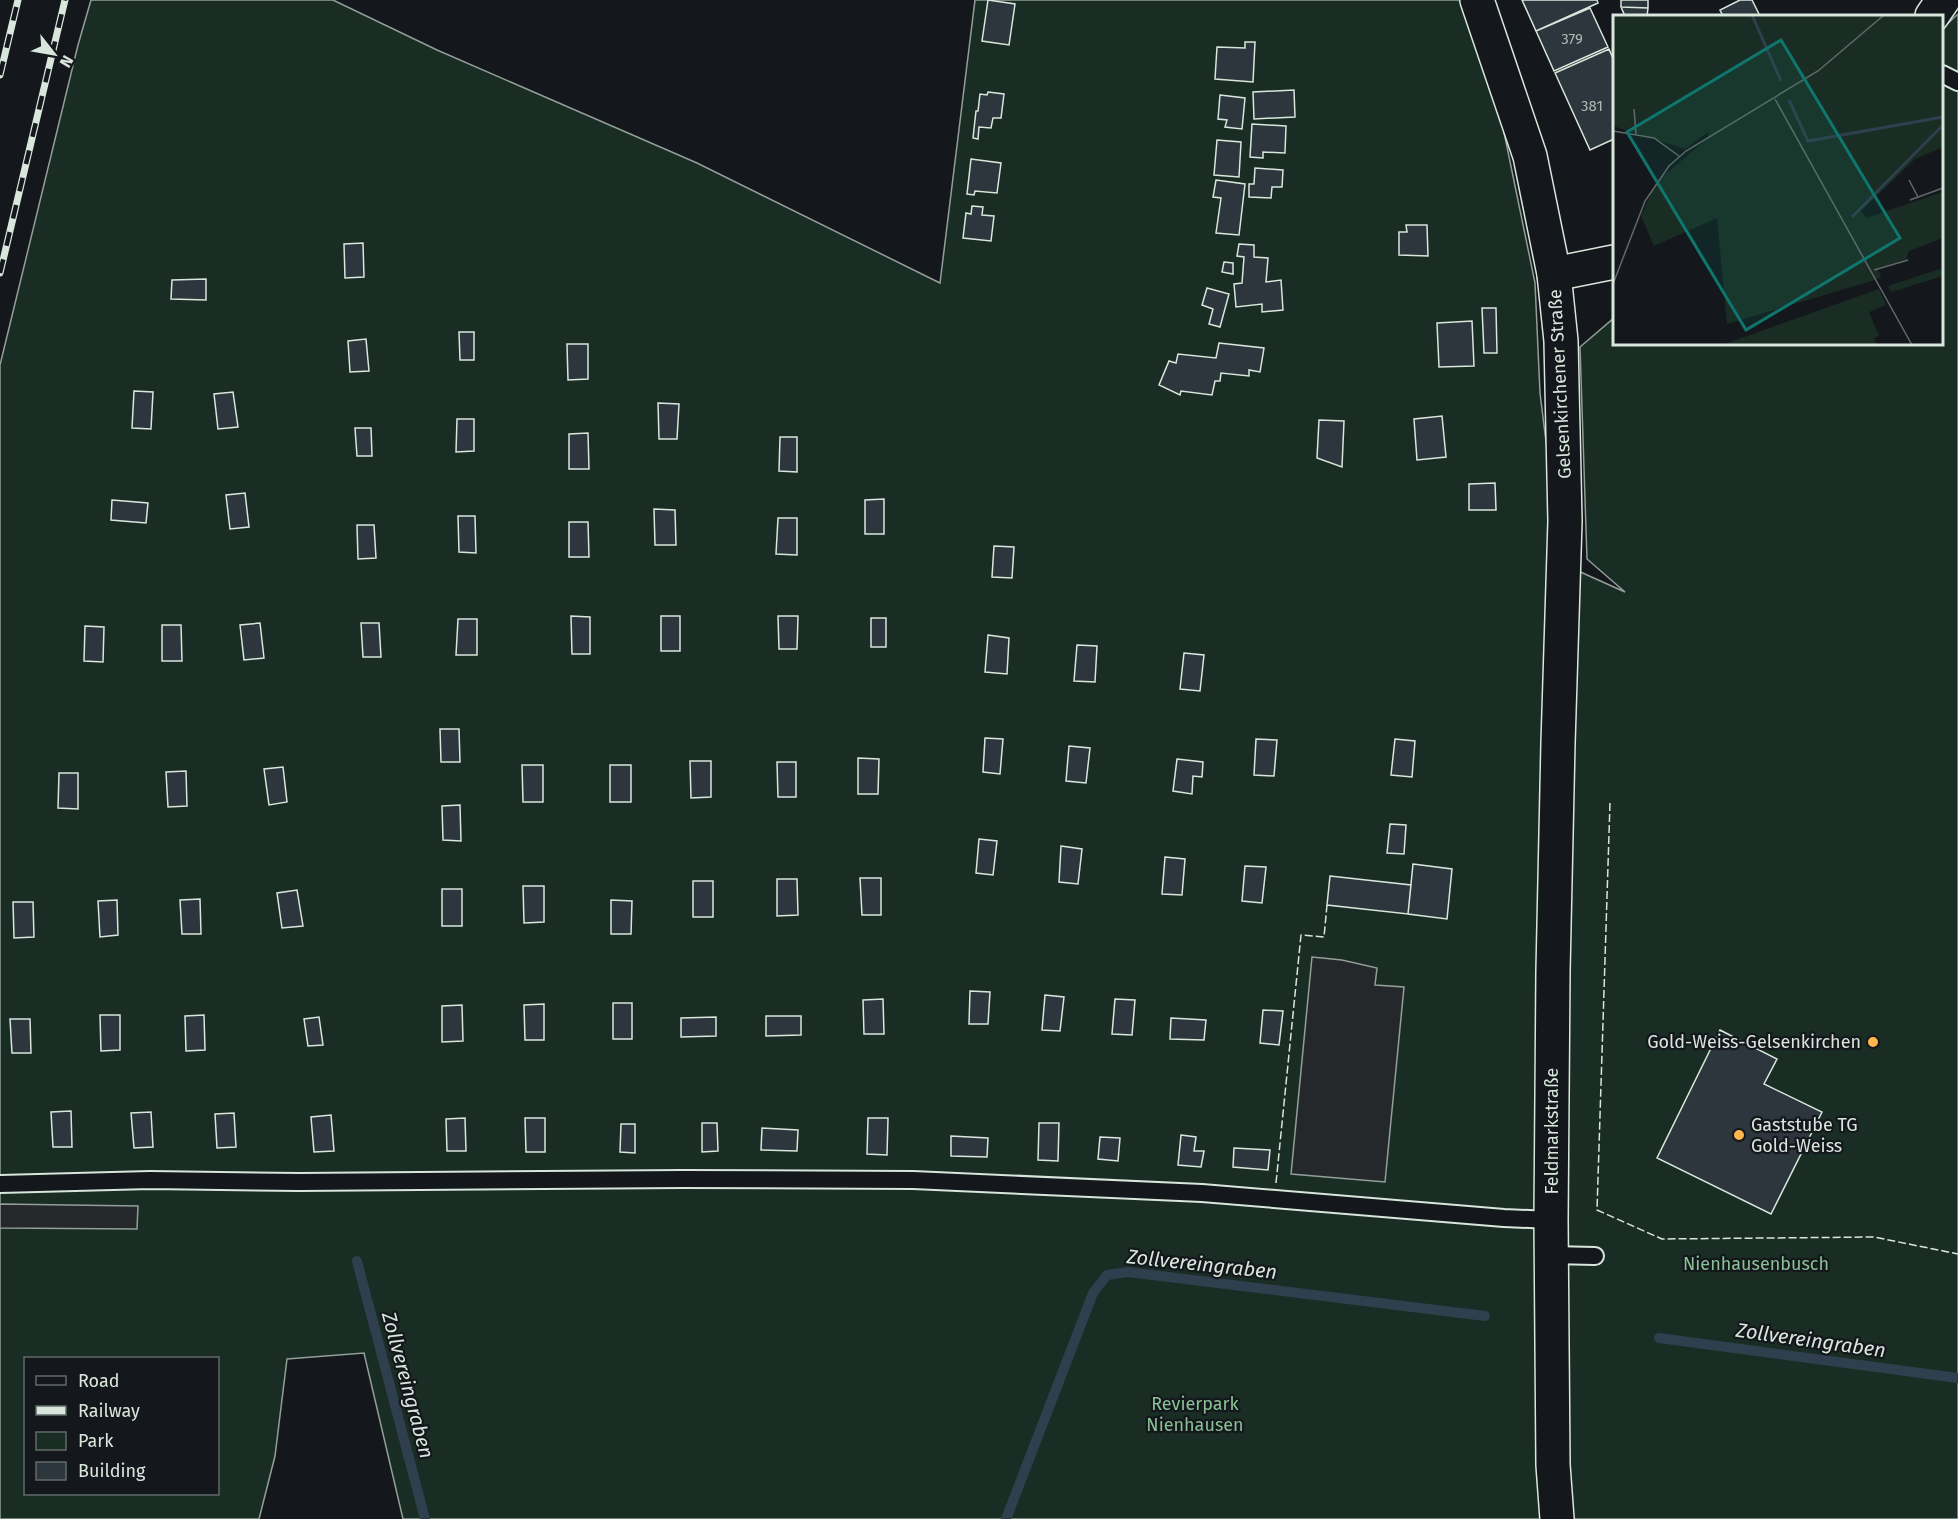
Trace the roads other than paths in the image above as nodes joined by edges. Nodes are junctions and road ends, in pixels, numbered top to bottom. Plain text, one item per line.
1 (1477, 0) edge
2 (1943, 0) edge
3 (1933, 15) edge
4 (1943, 75) edge
5 (1958, 82) edge
6 (1613, 262) edge
7 (1554, 274) junction
8 (1558, 743) joint
9 (0, 1184) edge
10 (1551, 1220) junction
11 (1551, 1255) junction
12 (1595, 1256) dead end
13 (1557, 1519) edge

1 - 7 street, Gelsenkirchener Straße
2 - 3 street
4 - 5 lane
6 - 7 street
7 - 8 street, Gelsenkirchener Straße
8 - 10 street, Feldmarkstraße
9 - 10 lane
10 - 11 street, Feldmarkstraße
11 - 12 lane
11 - 13 street, Feldmarkstraße

